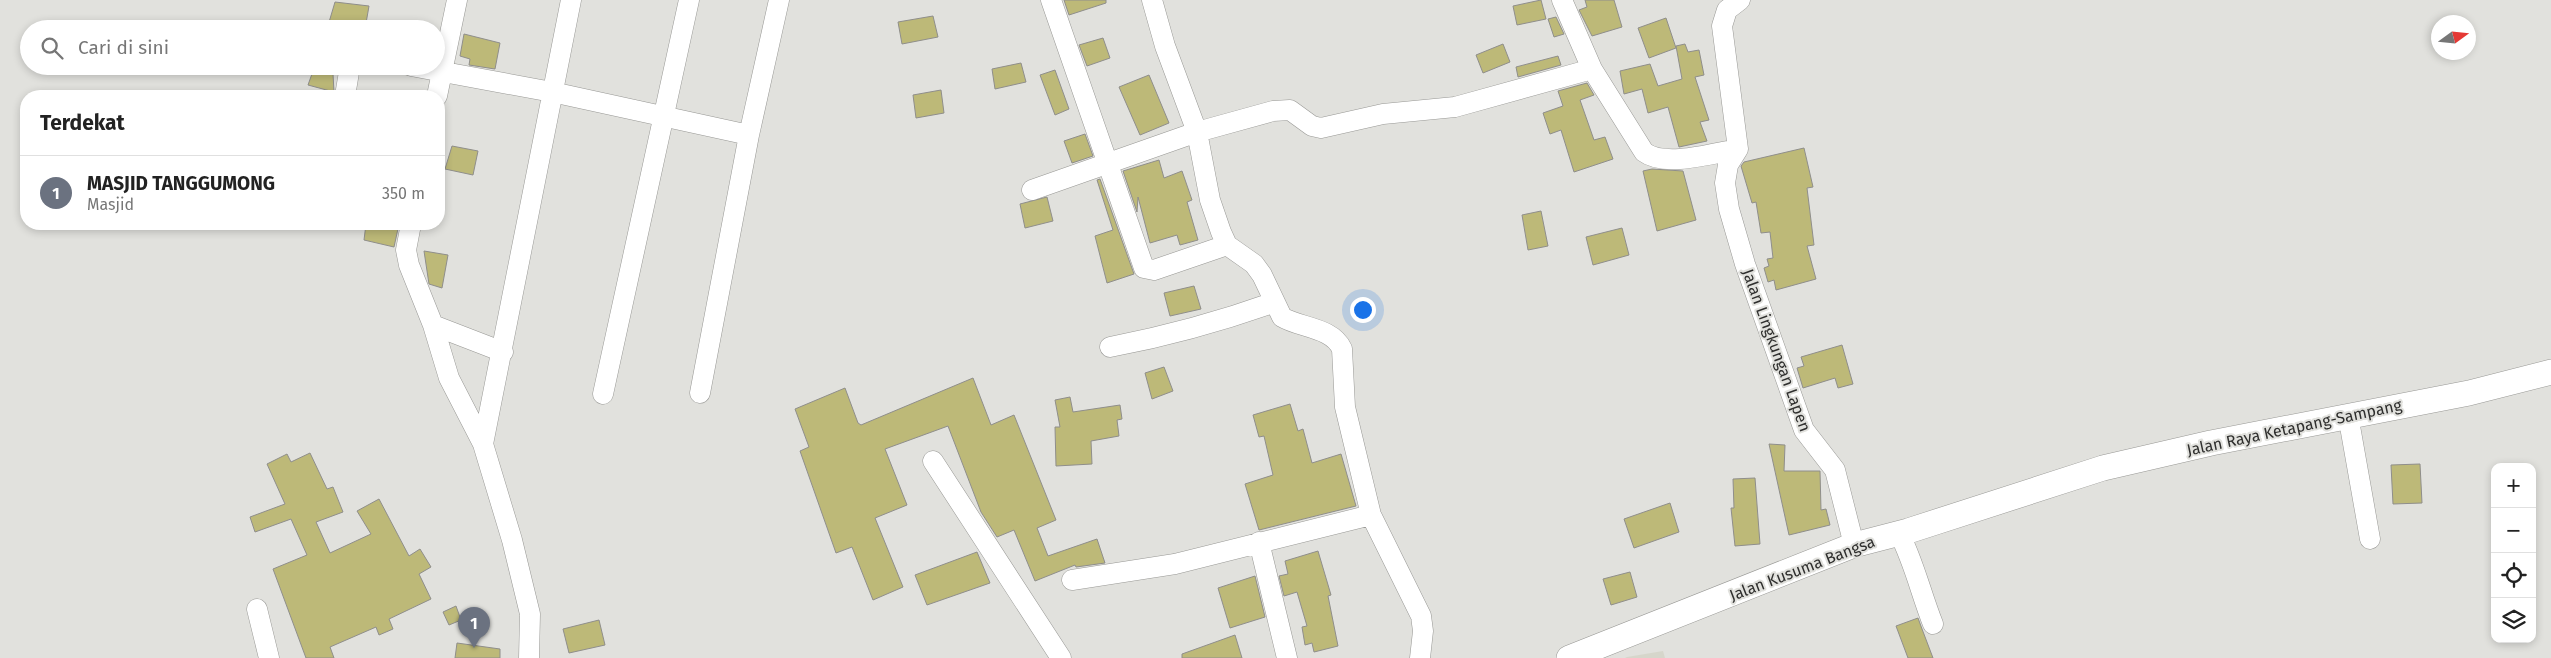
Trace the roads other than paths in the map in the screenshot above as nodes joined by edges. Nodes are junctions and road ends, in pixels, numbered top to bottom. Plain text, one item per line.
1 (457, 0) edge
2 (571, 0) edge
3 (689, 0) edge
4 (779, 0) edge
5 (1051, 0) edge
6 (1152, 0) edge
7 (1562, 0) edge
8 (1740, 0) edge
9 (445, 58) edge
10 (1592, 69) junction
11 (445, 73) edge
12 (348, 75) edge
13 (441, 75) edge
14 (346, 90) edge
15 (438, 90) edge
16 (552, 92) junction
17 (665, 116) junction
18 (1197, 132) junction
19 (749, 135) junction
20 (1738, 149) junction
21 (1110, 164) junction
22 (1032, 190) dead end
23 (411, 230) edge
24 (1227, 244) junction
25 (1275, 302) junction
26 (434, 325) junction
27 (1110, 347) dead end
28 (503, 352) junction
29 (2551, 372) edge
30 (700, 393) dead end
31 (604, 394) dead end
32 (2348, 415) junction
33 (483, 444) junction
34 (933, 461) dead end
35 (2038, 488) joint
36 (1371, 515) junction
37 (1899, 533) junction
38 (2370, 539) dead end
39 (1259, 542) junction
40 (1854, 545) junction
41 (1072, 580) dead end
42 (257, 609) dead end
43 (1932, 624) dead end
44 (269, 658) edge
45 (529, 658) edge
46 (1060, 658) edge
47 (1288, 658) edge
48 (1420, 658) edge
49 (1568, 658) edge

1 - 9 street
2 - 16 street
3 - 17 street
4 - 19 street
5 - 21 street
6 - 18 street
7 - 10 street
8 - 20 street
10 - 18 street
10 - 20 street
11 - 16 street
12 - 14 street
13 - 15 street
16 - 17 street
16 - 28 street
17 - 19 street
17 - 31 street
18 - 21 street
18 - 24 street
19 - 30 street
20 - 40 street, Jalan Lingkungan Lapen
21 - 22 street
21 - 24 street
23 - 26 street
24 - 25 street
25 - 27 street
25 - 36 street
26 - 28 street
26 - 33 street
28 - 33 street
29 - 32 main road, Jalan Raya Ketapang-Sampang
32 - 35 main road, Jalan Raya Ketapang-Sampang
32 - 38 street
33 - 45 street
34 - 46 street
35 - 37 main road, Jalan Kusuma Bangsa
36 - 39 street
36 - 48 street
37 - 40 main road, Jalan Kusuma Bangsa
37 - 43 street
39 - 41 street
39 - 47 street
40 - 49 main road, Jalan Kusuma Bangsa
42 - 44 street

